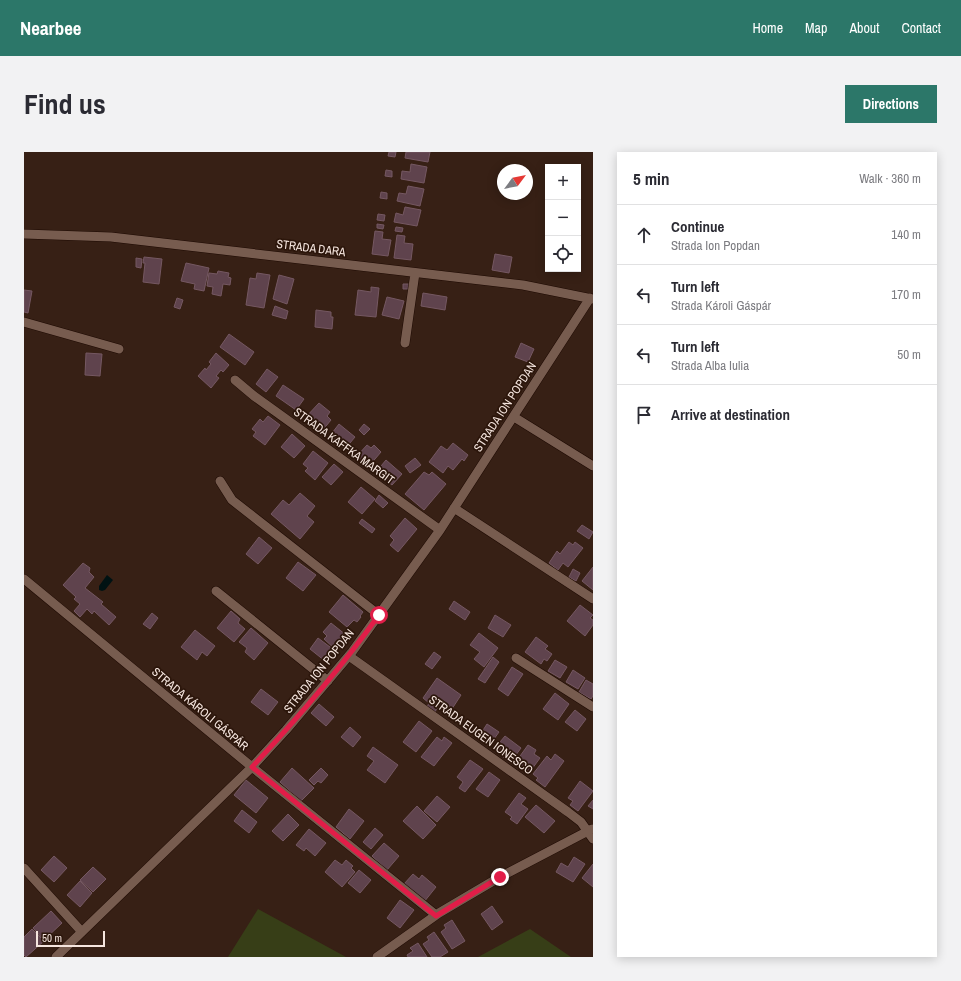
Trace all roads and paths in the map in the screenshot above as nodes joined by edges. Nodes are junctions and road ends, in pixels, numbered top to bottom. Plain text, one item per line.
1 (24, 234) edge
2 (415, 273) junction
3 (592, 299) edge
4 (24, 322) edge
5 (405, 343) dead end
6 (118, 349) dead end
7 (235, 380) dead end
8 (514, 416) junction
9 (593, 466) edge
10 (220, 481) dead end
11 (454, 508) junction
12 (440, 530) junction
13 (24, 580) edge
14 (216, 591) dead end
15 (593, 599) edge
16 (379, 615) junction
17 (349, 656) junction
18 (516, 658) dead end
19 (328, 681) junction
20 (593, 707) edge
21 (252, 767) junction
22 (591, 833) edge
23 (24, 868) edge
24 (436, 916) junction
25 (82, 932) junction
26 (56, 957) edge
27 (377, 957) edge

1 - 2 street, STRADA DARA
2 - 3 street, STRADA DARA
2 - 5 street
3 - 8 street, STRADA ION POPDAN
4 - 6 street
7 - 12 street, STRADA KAFFKA MARGIT
8 - 9 street
8 - 11 street, STRADA ION POPDAN
10 - 16 street
11 - 12 street, STRADA ION POPDAN
11 - 15 street
12 - 16 street, STRADA ION POPDAN
13 - 21 street, STRADA KÁROLI GÁSPÁR
14 - 19 street
16 - 17 street, STRADA ION POPDAN
17 - 19 street, STRADA ION POPDAN
17 - 22 street, STRADA EUGEN IONESCO
18 - 20 street
19 - 21 street, STRADA ION POPDAN
21 - 24 street, STRADA KÁROLI GÁSPÁR
21 - 25 street, STRADA ION POPDAN
22 - 24 street
23 - 25 street
24 - 27 street
25 - 26 street, STRADA ION POPDAN

